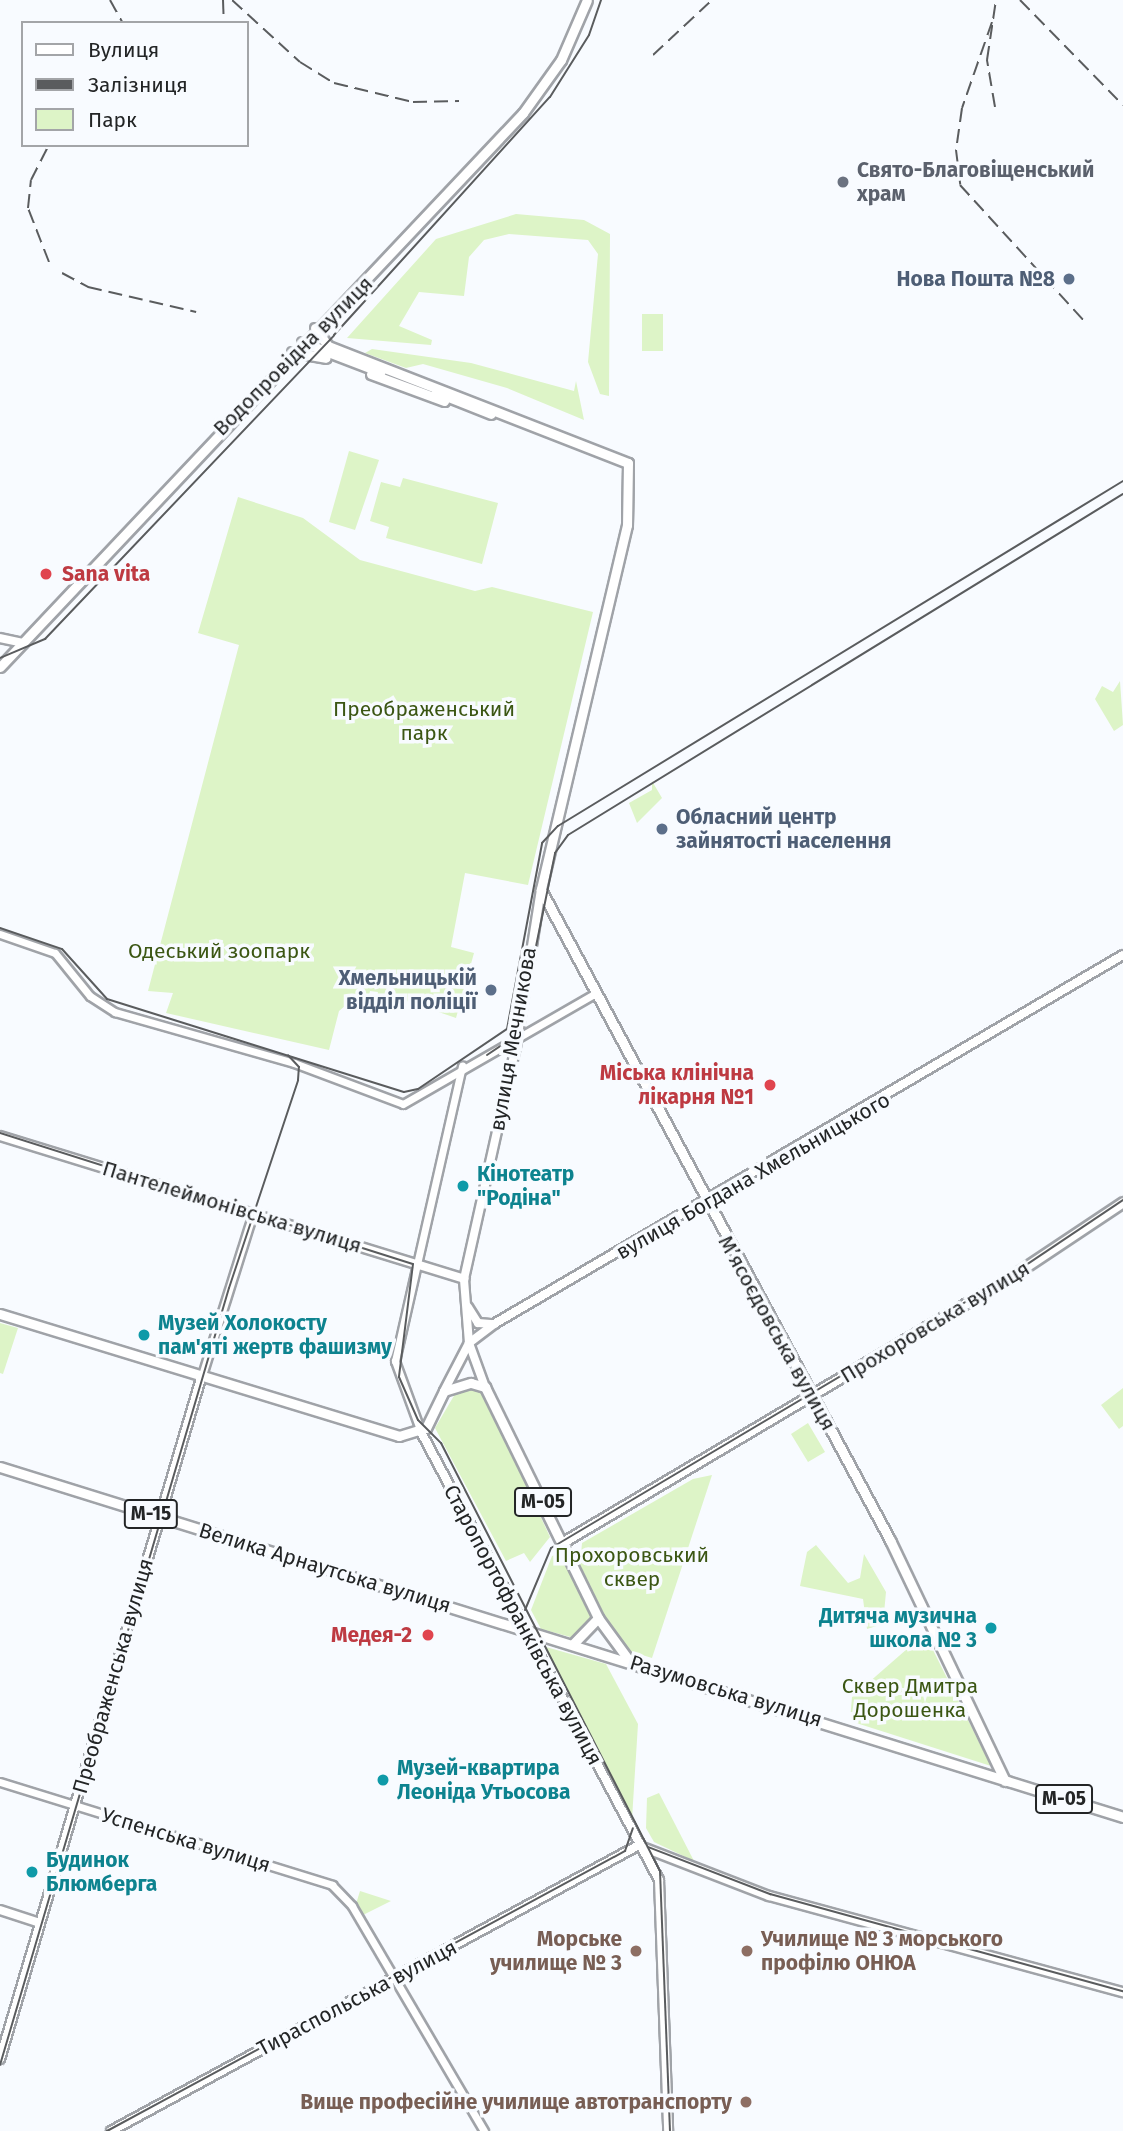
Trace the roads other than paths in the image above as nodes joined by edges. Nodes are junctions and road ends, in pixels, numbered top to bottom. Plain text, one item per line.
1 (587, 0) edge
2 (315, 328) junction
3 (302, 342) junction
4 (292, 352) junction
5 (457, 402) junction
6 (484, 406) junction
7 (503, 416) junction
8 (0, 638) edge
9 (23, 643) junction
10 (0, 667) edge
11 (541, 890) junction
12 (0, 934) edge
13 (1123, 955) edge
14 (593, 994) junction
15 (513, 1037) junction
16 (462, 1066) junction
17 (0, 1136) edge
18 (1123, 1202) edge
19 (706, 1203) junction
20 (253, 1213) junction
21 (414, 1264) junction
22 (464, 1279) junction
23 (465, 1297) junction
24 (0, 1314) edge
25 (494, 1324) junction
26 (469, 1343) junction
27 (202, 1375) junction
28 (485, 1387) junction
29 (444, 1391) junction
30 (812, 1396) junction
31 (421, 1432) junction
32 (0, 1467) edge
33 (160, 1516) junction
34 (563, 1542) junction
35 (598, 1618) junction
36 (527, 1630) junction
37 (571, 1643) junction
38 (636, 1662) junction
39 (1004, 1780) junction
40 (0, 1782) edge
41 (75, 1805) junction
42 (1123, 1817) edge
43 (639, 1845) junction
44 (0, 1910) edge
45 (40, 1923) junction
46 (394, 1978) junction
47 (1123, 1992) edge
48 (0, 2059) edge
49 (111, 2131) edge
50 (484, 2131) edge
51 (668, 2131) edge

1 - 2 main road, Водопровідна вулиця
2 - 3 main road, Водопровідна вулиця
2 - 6 main road
3 - 4 main road, Водопровідна вулиця
3 - 5 main road
4 - 5 main road
4 - 9 main road, Водопровідна вулиця
5 - 6 main road
5 - 7 main road
6 - 7 main road
7 - 11 main road, вулиця Мечникова
8 - 9 main road
9 - 10 main road, Водопровідна вулиця
11 - 14 main road, Мʼясоєдовська вулиця
11 - 15 main road, вулиця Мечникова
12 - 16 street
13 - 19 main road, вулиця Богдана Хмельницького
14 - 15 street
14 - 19 main road, Мʼясоєдовська вулиця
15 - 16 street
15 - 22 main road, вулиця Мечникова
16 - 21 street, Старопортофранківська вулиця
17 - 20 main road, Пантелеймонівська вулиця
18 - 30 main road, Прохоровська вулиця
19 - 25 main road, вулиця Богдана Хмельницького
19 - 30 main road, Мʼясоєдовська вулиця
20 - 21 main road, Пантелеймонівська вулиця
20 - 27 street, Преображенська вулиця
21 - 22 main road, Пантелеймонівська вулиця
21 - 31 street, Старопортофранківська вулиця
22 - 23 main road, вулиця Мечникова
23 - 25 main road
23 - 26 main road, вулиця Мечникова
24 - 27 main road
25 - 26 main road, вулиця Богдана Хмельницького
26 - 28 main road, вулиця Мечникова
26 - 29 main road, вулиця Богдана Хмельницького
27 - 31 main road
27 - 33 main road, Преображенська вулиця
28 - 29 main road
28 - 34 main road, вулиця Мечникова / М-05
29 - 31 main road, вулиця Богдана Хмельницького
30 - 34 main road, Прохоровська вулиця
30 - 39 main road, Мʼясоєдовська вулиця
31 - 36 main road, Старопортофранківська вулиця
32 - 33 main road, Велика Арнаутська вулиця / М-15
33 - 36 main road, Велика Арнаутська вулиця / М-15
33 - 41 main road, Преображенська вулиця
34 - 35 main road, вулиця Мечникова / М-05
35 - 37 main road
35 - 38 main road, вулиця Мечникова / М-05
36 - 37 main road, Велика Арнаутська вулиця / М-15
36 - 43 main road, Старопортофранківська вулиця
37 - 38 main road, Разумовська вулиця
38 - 39 main road, Разумовська вулиця / М-05
39 - 42 main road, Разумовська вулиця / М-05
40 - 41 street, Успенська вулиця
41 - 45 main road, Преображенська вулиця
41 - 46 street, Успенська вулиця
43 - 46 main road, Тираспольська вулиця
43 - 47 main road
43 - 51 main road, Старопортофранківська вулиця
44 - 45 main road
45 - 48 main road, Преображенська вулиця
46 - 49 main road, Тираспольська вулиця
46 - 50 street

